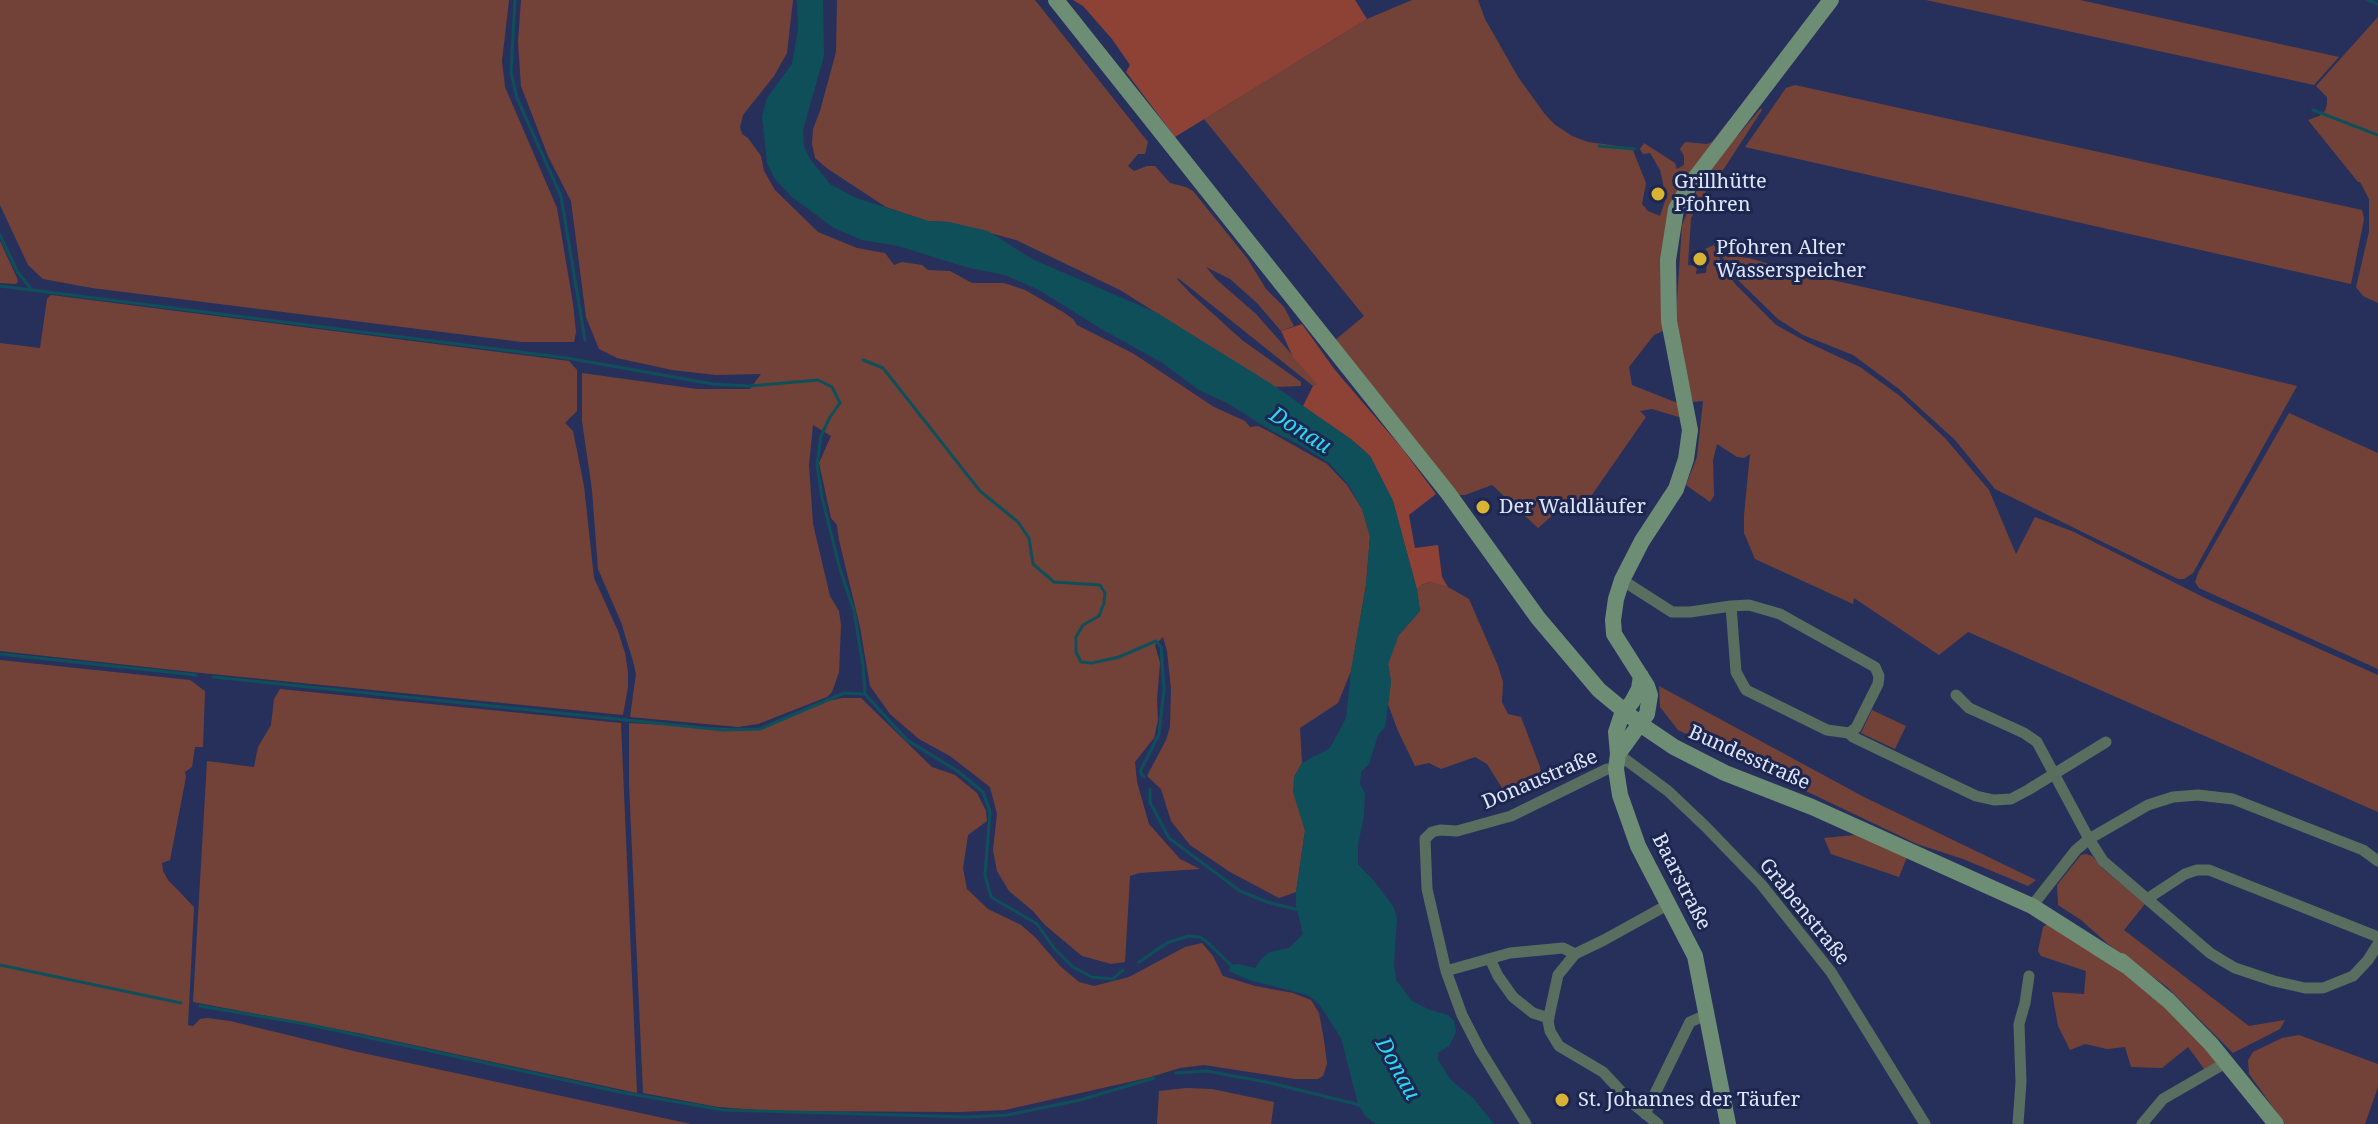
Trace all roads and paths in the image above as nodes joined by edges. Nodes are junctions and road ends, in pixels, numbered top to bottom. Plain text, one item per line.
1 (1056, 0) edge
2 (1831, 0) edge
3 (1622, 580) junction
4 (1731, 606) junction
5 (1641, 676) junction
6 (1956, 695) dead end
7 (1627, 708) junction
8 (1643, 720) junction
9 (1849, 733) junction
10 (2106, 742) dead end
11 (1617, 762) junction
12 (2053, 774) junction
13 (2089, 839) junction
14 (2378, 861) edge
15 (2147, 899) junction
16 (2034, 903) junction
17 (1669, 904) junction
18 (2378, 937) edge
19 (2378, 944) edge
20 (1575, 954) junction
21 (1490, 959) junction
22 (1446, 971) junction
23 (2029, 976) dead end
24 (1708, 1014) junction
25 (1549, 1018) junction
26 (2227, 1062) junction
27 (1645, 1114) junction
28 (1526, 1124) edge
29 (1658, 1124) edge
30 (1728, 1124) edge
31 (1925, 1124) edge
32 (2018, 1124) edge
33 (2142, 1124) edge
34 (2276, 1124) edge

1 - 7 main road, Bundesstraße
2 - 3 main road
3 - 4 street
3 - 5 main road
4 - 9 street
4 - 9 street
5 - 7 main road, Baarstraße
5 - 8 main road
6 - 12 street
7 - 8 main road, Bundesstraße
7 - 11 main road, Baarstraße
8 - 11 main road
8 - 16 main road, Bundesstraße
9 - 12 street
10 - 12 street
11 - 17 main road, Baarstraße
11 - 22 street, Donaustraße
11 - 31 street, Grabenstraße
12 - 13 street
13 - 14 street
13 - 15 street
13 - 16 street
15 - 18 street
15 - 19 street
16 - 26 main road, Bundesstraße
17 - 20 street
17 - 24 main road, Baarstraße
20 - 21 street
20 - 25 street
21 - 22 street
21 - 25 street
22 - 28 street, Donaustraße
23 - 32 street
24 - 27 street
24 - 30 main road, Baarstraße
25 - 27 street
26 - 33 street
26 - 34 main road, Bundesstraße
27 - 29 street

